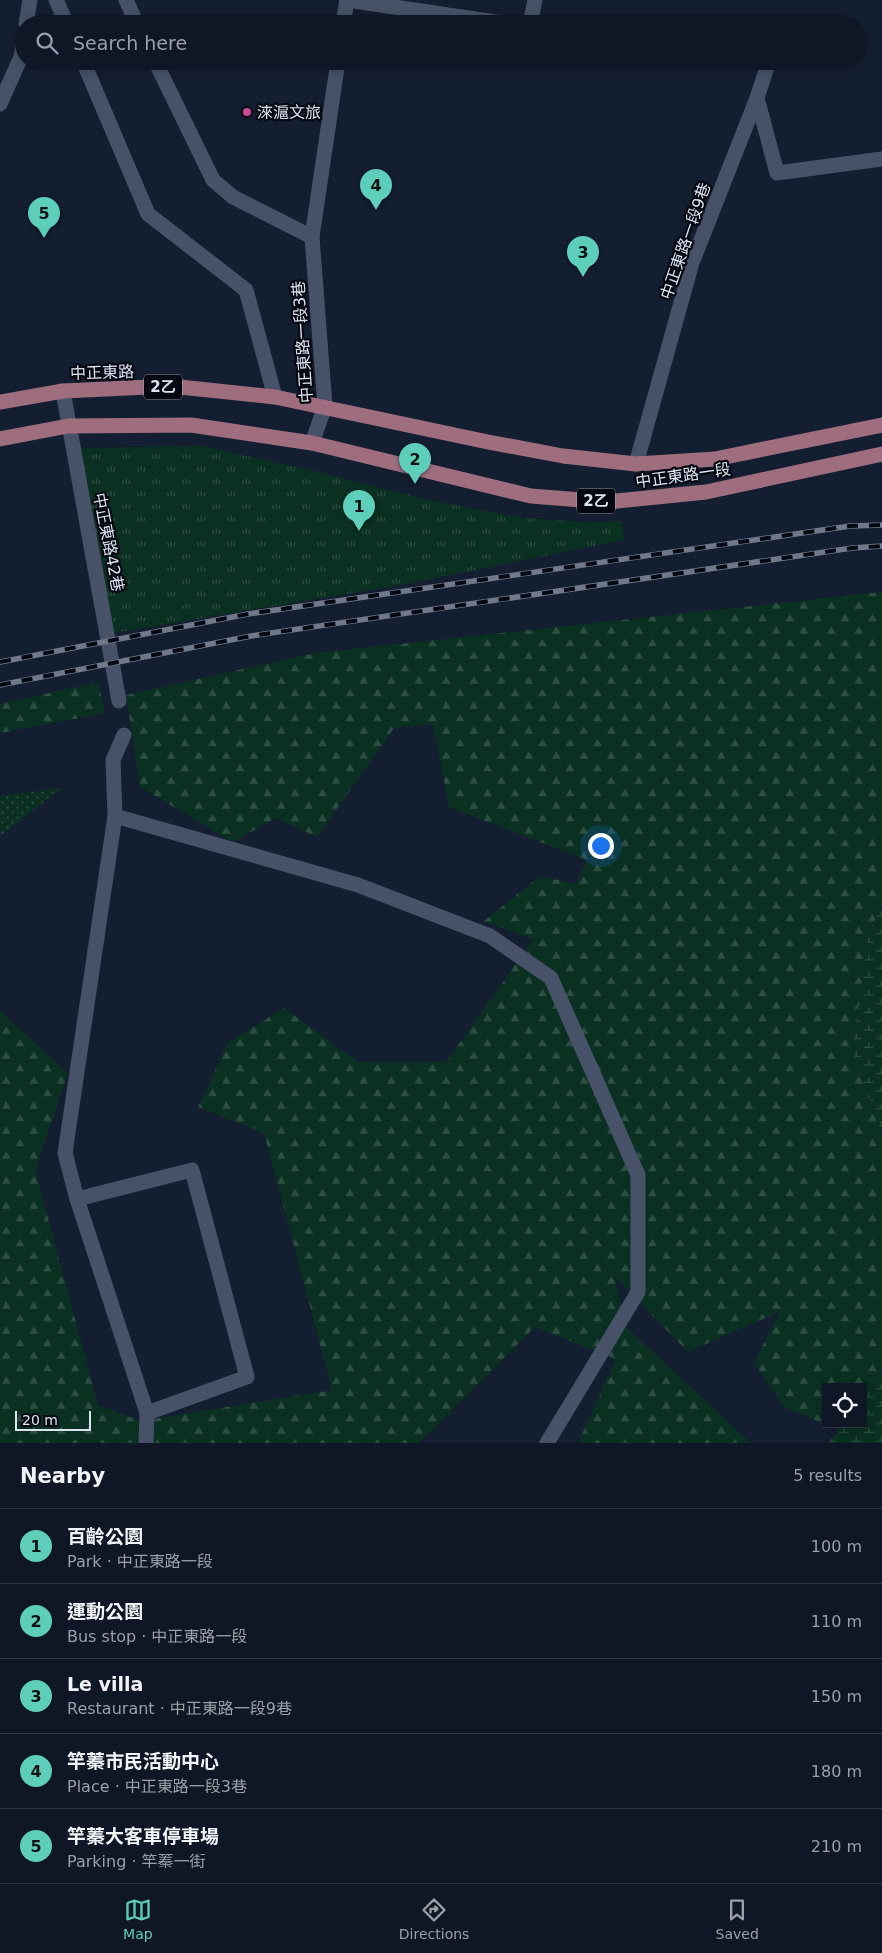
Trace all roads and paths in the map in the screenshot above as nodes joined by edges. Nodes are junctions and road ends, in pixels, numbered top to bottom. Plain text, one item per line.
1 (30, 0) edge
2 (56, 0) edge
3 (126, 0) edge
4 (347, 0) edge
5 (535, 0) edge
6 (28, 15) edge
7 (63, 15) edge
8 (133, 15) edge
9 (344, 15) edge
10 (449, 15) edge
11 (532, 15) edge
12 (15, 70) edge
13 (87, 70) edge
14 (160, 70) edge
15 (337, 70) edge
16 (766, 70) edge
17 (757, 98) junction
18 (0, 104) edge
19 (882, 159) edge
20 (312, 238) junction
21 (63, 391) junction
22 (274, 396) junction
23 (0, 402) edge
24 (325, 406) junction
25 (882, 425) edge
26 (68, 426) junction
27 (0, 439) edge
28 (312, 442) junction
29 (882, 454) edge
30 (636, 464) junction
31 (119, 701) dead end
32 (124, 735) dead end
33 (115, 816) junction
34 (77, 1200) junction
35 (146, 1413) junction
36 (146, 1443) edge
37 (547, 1443) edge

1 - 6 street
2 - 7 street
3 - 8 street
4 - 9 street
4 - 10 street
5 - 11 street
12 - 18 street
13 - 22 street
14 - 20 street
15 - 20 street, 中正東路一段3巷
16 - 17 street, 中正東路一段9巷
17 - 19 street
17 - 30 street, 中正東路一段9巷
20 - 24 street, 中正東路一段3巷
21 - 22 main road, 中正東路 / 2乙
21 - 23 main road, 中正東路 / 2乙
21 - 26 street, 中正東路42巷
22 - 24 main road, 中正東路 / 2乙
24 - 28 street, 中正東路一段3巷
24 - 30 main road, 中正東路一段 / 2乙
25 - 30 main road, 中正東路一段 / 2乙
26 - 27 main road, 2乙
26 - 28 main road, 2乙
26 - 31 street, 中正東路42巷
28 - 29 main road, 中正東路一段 / 2乙
32 - 33 street
33 - 34 street
33 - 37 street
34 - 35 street
34 - 35 street
35 - 36 street

